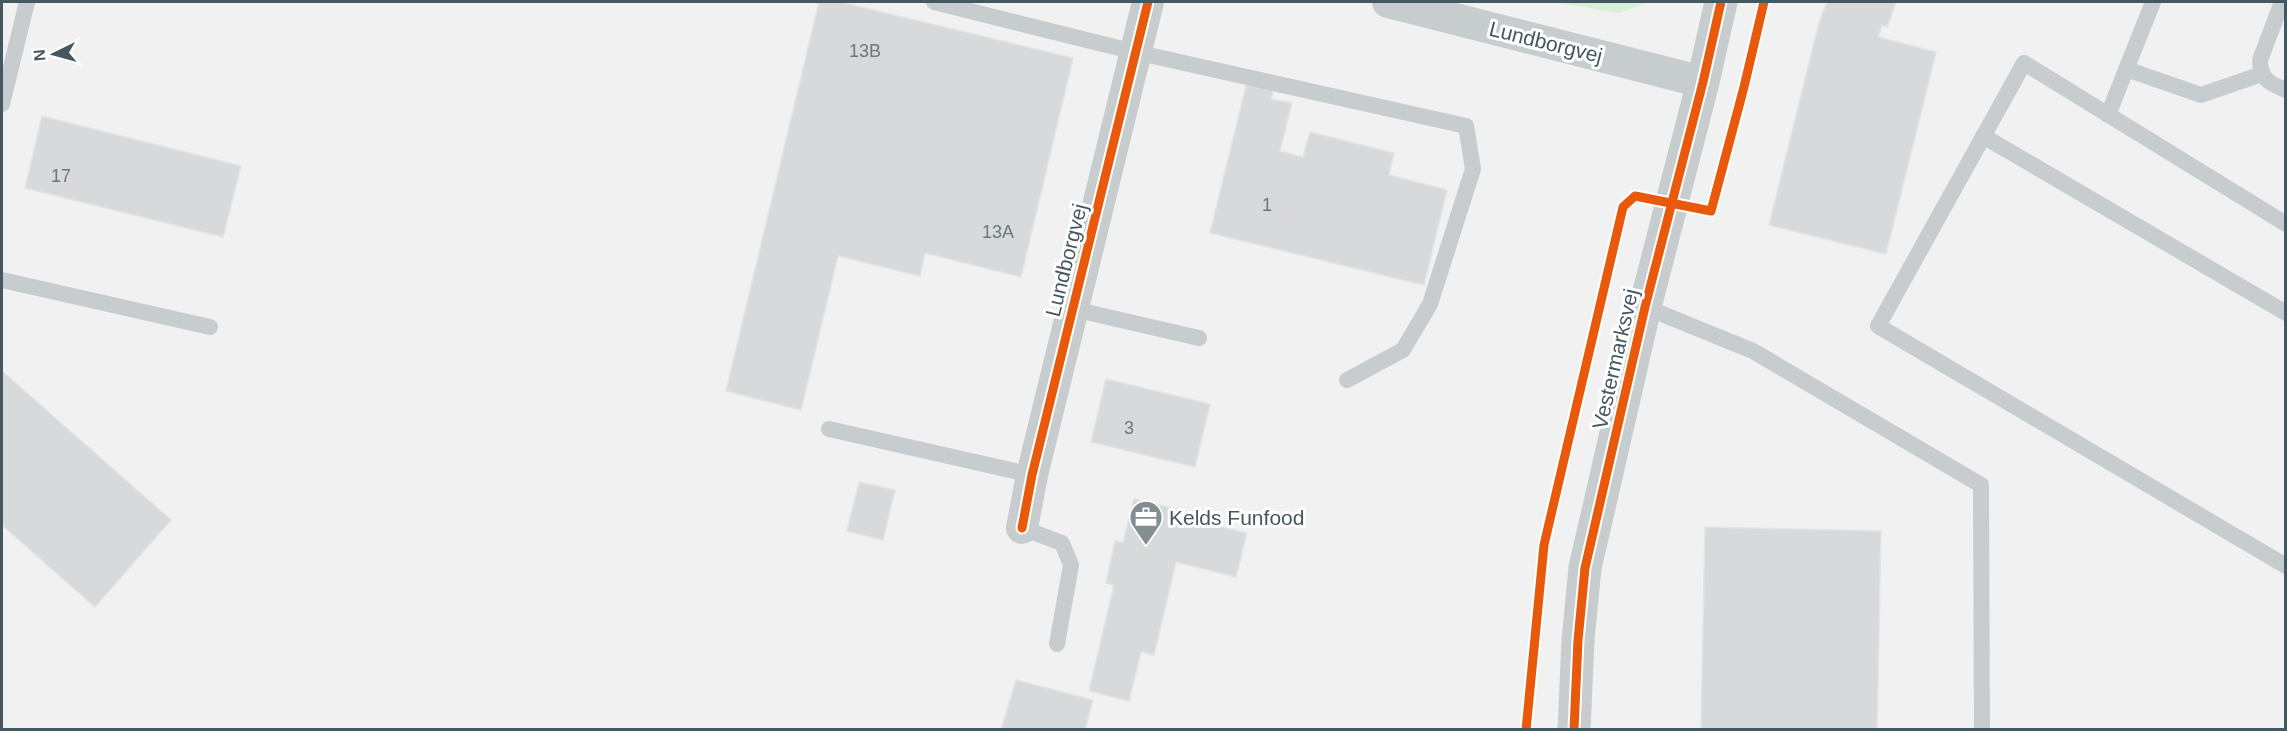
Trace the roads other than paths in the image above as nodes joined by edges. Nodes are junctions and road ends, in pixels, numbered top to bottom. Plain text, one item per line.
1 (27, 2) edge
2 (934, 2) edge
3 (1148, 2) edge
4 (1388, 2) edge
5 (1721, 2) edge
6 (2153, 2) edge
7 (2282, 2) edge
8 (1135, 52) junction
9 (2127, 69) junction
10 (2262, 74) junction
11 (1703, 82) junction
12 (2286, 90) edge
13 (2, 104) edge
14 (2108, 115) junction
15 (1983, 136) junction
16 (2286, 224) edge
17 (2, 280) edge
18 (1645, 307) junction
19 (1073, 309) junction
20 (2286, 313) edge
21 (210, 327) dead end
22 (1199, 338) dead end
23 (1347, 380) dead end
24 (829, 429) dead end
25 (1032, 475) junction
26 (1022, 528) joint
27 (2286, 566) edge
28 (1057, 644) dead end
29 (1574, 729) edge
30 (1982, 729) edge

1 - 13 lane
2 - 8 lane
3 - 8 street, Lundborgvej
4 - 11 street, Lundborgvej
5 - 11 street, Vestermarksvej
6 - 9 lane
7 - 10 lane
8 - 19 street, Lundborgvej
8 - 23 lane
9 - 10 lane
9 - 14 lane
10 - 12 lane
11 - 18 street, Vestermarksvej
14 - 15 lane
14 - 16 lane
15 - 20 lane
15 - 27 lane
17 - 21 lane
18 - 29 street, Vestermarksvej
18 - 30 lane
19 - 22 lane
19 - 25 street, Lundborgvej
24 - 25 lane
25 - 26 street, Lundborgvej
26 - 28 lane

